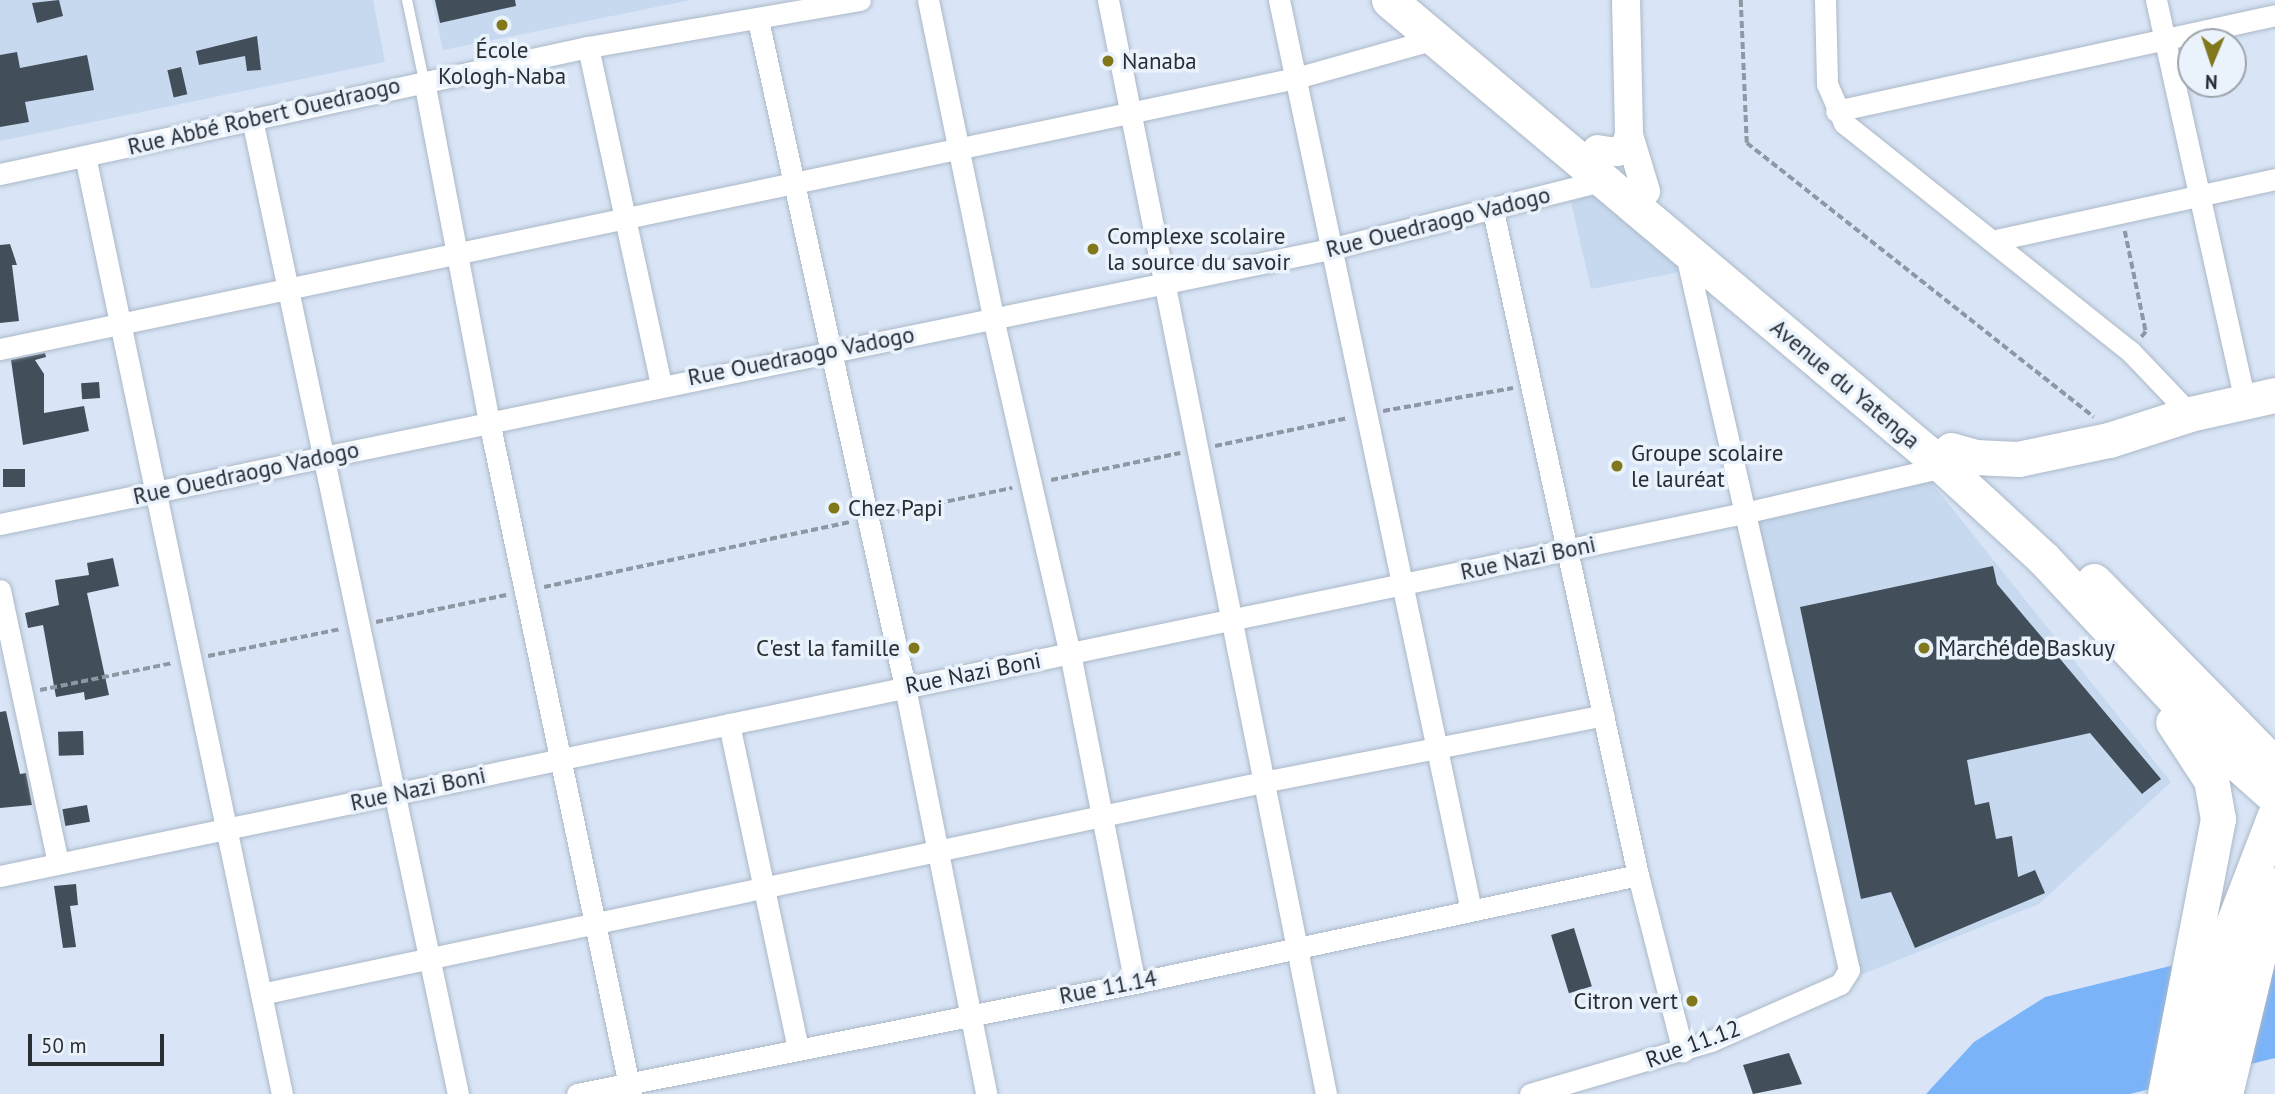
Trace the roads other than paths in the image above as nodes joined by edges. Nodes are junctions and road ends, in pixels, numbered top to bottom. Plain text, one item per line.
1 (407, 0) edge
2 (860, 0) edge
3 (928, 0) edge
4 (1108, 0) edge
5 (1279, 0) edge
6 (1389, 0) edge
7 (1421, 0) edge
8 (1626, 0) edge
9 (1825, 0) edge
10 (2157, 0) edge
11 (2275, 15) edge
12 (758, 20) junction
13 (2165, 37) junction
14 (1435, 39) junction
15 (587, 47) junction
16 (1296, 78) junction
17 (424, 81) junction
18 (1129, 110) junction
19 (1836, 111) junction
20 (252, 119) junction
21 (1629, 135) junction
22 (960, 149) junction
23 (85, 156) junction
24 (1598, 165) junction
25 (0, 174) edge
26 (2275, 179) edge
27 (796, 183) junction
28 (1646, 191) junction
29 (2199, 194) junction
30 (1493, 211) junction
31 (625, 218) junction
32 (1996, 240) junction
33 (1331, 249) junction
34 (1685, 250) junction
35 (457, 254) junction
36 (1163, 283) junction
37 (288, 289) junction
38 (993, 318) junction
39 (122, 323) junction
40 (832, 348) junction
41 (0, 349) edge
42 (661, 384) junction
43 (2265, 406) edge
44 (2190, 414) junction
45 (489, 421) junction
46 (2105, 431) junction
47 (323, 458) junction
48 (1948, 458) junction
49 (157, 492) junction
50 (1744, 513) junction
51 (0, 524) edge
52 (1567, 550) junction
53 (1402, 584) junction
54 (0, 590) edge
55 (1231, 620) junction
56 (2125, 649) junction
57 (1070, 653) junction
58 (905, 687) junction
59 (1603, 716) junction
60 (729, 724) junction
61 (1436, 748) junction
62 (2221, 749) junction
63 (561, 759) junction
64 (2275, 765) edge
65 (1264, 782) junction
66 (393, 794) junction
67 (2275, 797) edge
68 (2275, 814) edge
69 (1100, 819) junction
70 (225, 830) junction
71 (938, 852) junction
72 (58, 862) junction
73 (1638, 875) junction
74 (0, 876) edge
75 (2275, 885) edge
76 (765, 887) junction
77 (1471, 910) junction
78 (595, 923) junction
79 (1296, 946) junction
80 (429, 956) junction
81 (1135, 983) junction
82 (261, 994) junction
83 (969, 1015) junction
84 (798, 1049) junction
85 (1684, 1051) junction
86 (2195, 1087) edge
87 (630, 1089) edge
88 (282, 1094) edge
89 (458, 1094) edge
90 (577, 1094) edge
91 (986, 1094) edge
92 (1326, 1094) edge
93 (1530, 1094) edge

1 - 17 lane
2 - 12 street, Rue Abbé Robert Ouedraogo
3 - 22 street
4 - 18 street
5 - 16 street
6 - 14 main road, Avenue du Yatenga
7 - 24 main road, Avenue du Yatenga
8 - 21 street
9 - 19 street
10 - 13 street
11 - 13 street
12 - 15 street, Rue Abbé Robert Ouedraogo
12 - 27 street
13 - 19 street
13 - 29 street
14 - 16 street
14 - 24 main road, Avenue du Yatenga
15 - 17 street, Rue Abbé Robert Ouedraogo
15 - 31 street
16 - 18 street
16 - 33 street
17 - 20 street, Rue Abbé Robert Ouedraogo
17 - 35 street
18 - 22 street
18 - 36 street
19 - 32 street
20 - 23 street, Rue Abbé Robert Ouedraogo
20 - 37 street
21 - 24 street
21 - 28 street
22 - 27 street
22 - 38 street
23 - 25 street, Rue Abbé Robert Ouedraogo
23 - 39 street
24 - 28 main road, Avenue du Yatenga
24 - 30 street, Rue Ouedraogo Vadogo
24 - 34 main road, Avenue du Yatenga
26 - 29 street
27 - 31 street
27 - 40 street
28 - 48 main road, Avenue du Yatenga
29 - 32 street
29 - 43 street
30 - 33 street, Rue Ouedraogo Vadogo
30 - 52 street
31 - 35 street
31 - 42 street
32 - 44 street
33 - 36 street, Rue Ouedraogo Vadogo
33 - 53 street
34 - 48 main road, Avenue du Yatenga
34 - 50 street
35 - 37 street
35 - 45 street
36 - 38 street, Rue Ouedraogo Vadogo
36 - 55 street
37 - 39 street
37 - 47 street
38 - 40 street, Rue Ouedraogo Vadogo
38 - 57 street
39 - 41 street
39 - 49 street
40 - 42 street, Rue Ouedraogo Vadogo
40 - 58 street
42 - 45 street, Rue Ouedraogo Vadogo
43 - 44 main road
43 - 46 main road
44 - 46 main road
45 - 47 street, Rue Ouedraogo Vadogo
45 - 63 street
46 - 48 main road
47 - 49 street, Rue Ouedraogo Vadogo
47 - 66 street
48 - 50 street, Rue Nazi Boni
48 - 56 main road, Avenue du Yatenga
48 - 64 main road, Avenue du Yatenga
49 - 51 street, Rue Ouedraogo Vadogo
49 - 70 street
50 - 52 street, Rue Nazi Boni
50 - 85 street, Rue 11.12
52 - 53 street, Rue Nazi Boni
52 - 59 street
53 - 55 street, Rue Nazi Boni
53 - 61 street
54 - 72 street
55 - 57 street, Rue Nazi Boni
55 - 65 street
56 - 62 main road, Avenue du Yatenga
56 - 86 main road
57 - 58 street, Rue Nazi Boni
57 - 69 street
58 - 60 street, Rue Nazi Boni
58 - 71 street
59 - 61 street
59 - 73 street
60 - 63 street, Rue Nazi Boni
60 - 76 street
61 - 65 street
61 - 77 street
62 - 67 main road, Avenue du Yatenga
62 - 68 main road
63 - 66 street, Rue Nazi Boni
63 - 78 street
65 - 69 street
65 - 79 street
66 - 70 street, Rue Nazi Boni
66 - 80 street
68 - 86 main road
69 - 71 street
69 - 81 street
70 - 72 street, Rue Nazi Boni
70 - 82 street
71 - 76 street
71 - 83 street
72 - 74 street, Rue Nazi Boni
73 - 77 street, Rue 11.14
73 - 85 street
75 - 86 main road
76 - 78 street
76 - 84 street
77 - 79 street, Rue 11.14
78 - 80 street
78 - 87 street
79 - 81 street, Rue 11.14
79 - 92 street
80 - 82 street
80 - 89 street
81 - 83 street, Rue 11.14
82 - 88 street
83 - 84 street, Rue 11.14
83 - 91 street
84 - 87 street, Rue 11.14
85 - 93 street, Rue 11.12
87 - 90 street, Rue 11.14

